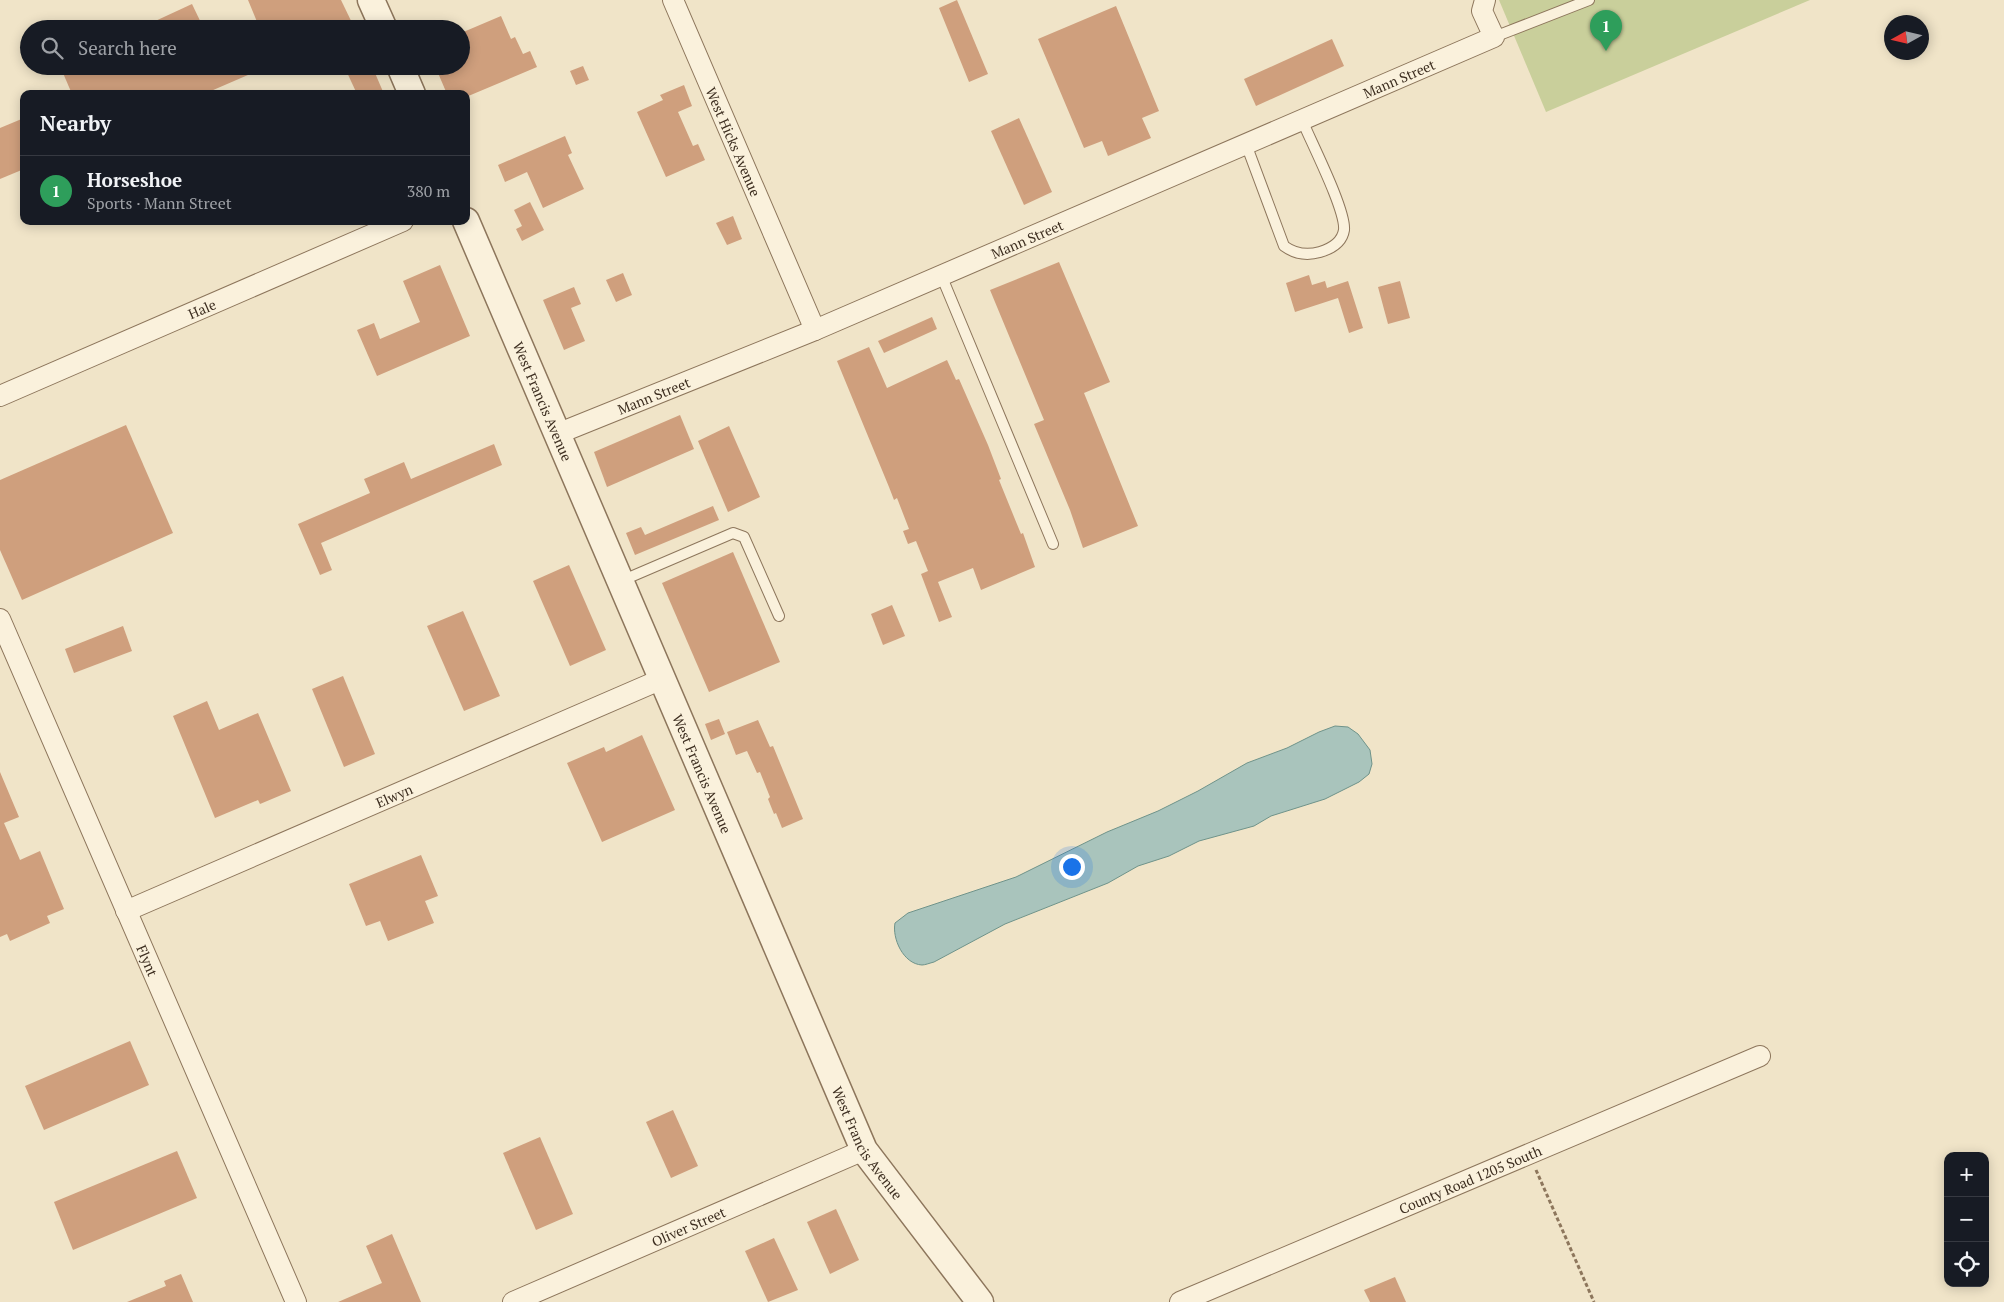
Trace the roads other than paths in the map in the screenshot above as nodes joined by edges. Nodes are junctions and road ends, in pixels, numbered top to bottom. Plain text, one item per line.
1 (371, 0) edge
2 (673, 0) edge
3 (1485, 0) edge
4 (1589, 0) edge
5 (380, 20) edge
6 (1494, 38) junction
7 (404, 75) edge
8 (410, 90) edge
9 (1302, 120) junction
10 (1246, 144) junction
11 (394, 225) edge
12 (468, 225) edge
13 (940, 276) junction
14 (794, 282) junction
15 (815, 330) junction
16 (769, 349) junction
17 (0, 396) edge
18 (557, 434) junction
19 (1053, 544) dead end
20 (620, 581) junction
21 (779, 616) dead end
22 (0, 619) edge
23 (662, 679) junction
24 (126, 910) junction
25 (1760, 1056) dead end
26 (864, 1150) junction
27 (296, 1302) edge
28 (513, 1302) edge
29 (980, 1302) edge
30 (1180, 1302) edge

1 - 5 street
2 - 14 street, West Hicks Avenue
3 - 6 street
4 - 6 lane
6 - 9 street, Mann Street
7 - 8 street
9 - 10 street, Mann Street
9 - 10 lane
10 - 13 street, Mann Street
11 - 17 street, Hale
12 - 18 street, West Francis Avenue
13 - 15 street, Mann Street
13 - 19 lane
14 - 15 street, West Hicks Avenue
14 - 16 street, West Hicks Avenue
15 - 16 street, Mann Street
16 - 18 street, Mann Street
18 - 20 street, West Francis Avenue
20 - 21 lane
20 - 23 street, West Francis Avenue
22 - 24 street, Flynt
23 - 24 street, Elwyn
23 - 26 street, West Francis Avenue
24 - 27 street, Flynt
25 - 30 street, County Road 1205 South
26 - 28 street, Oliver Street
26 - 29 street, West Francis Avenue

